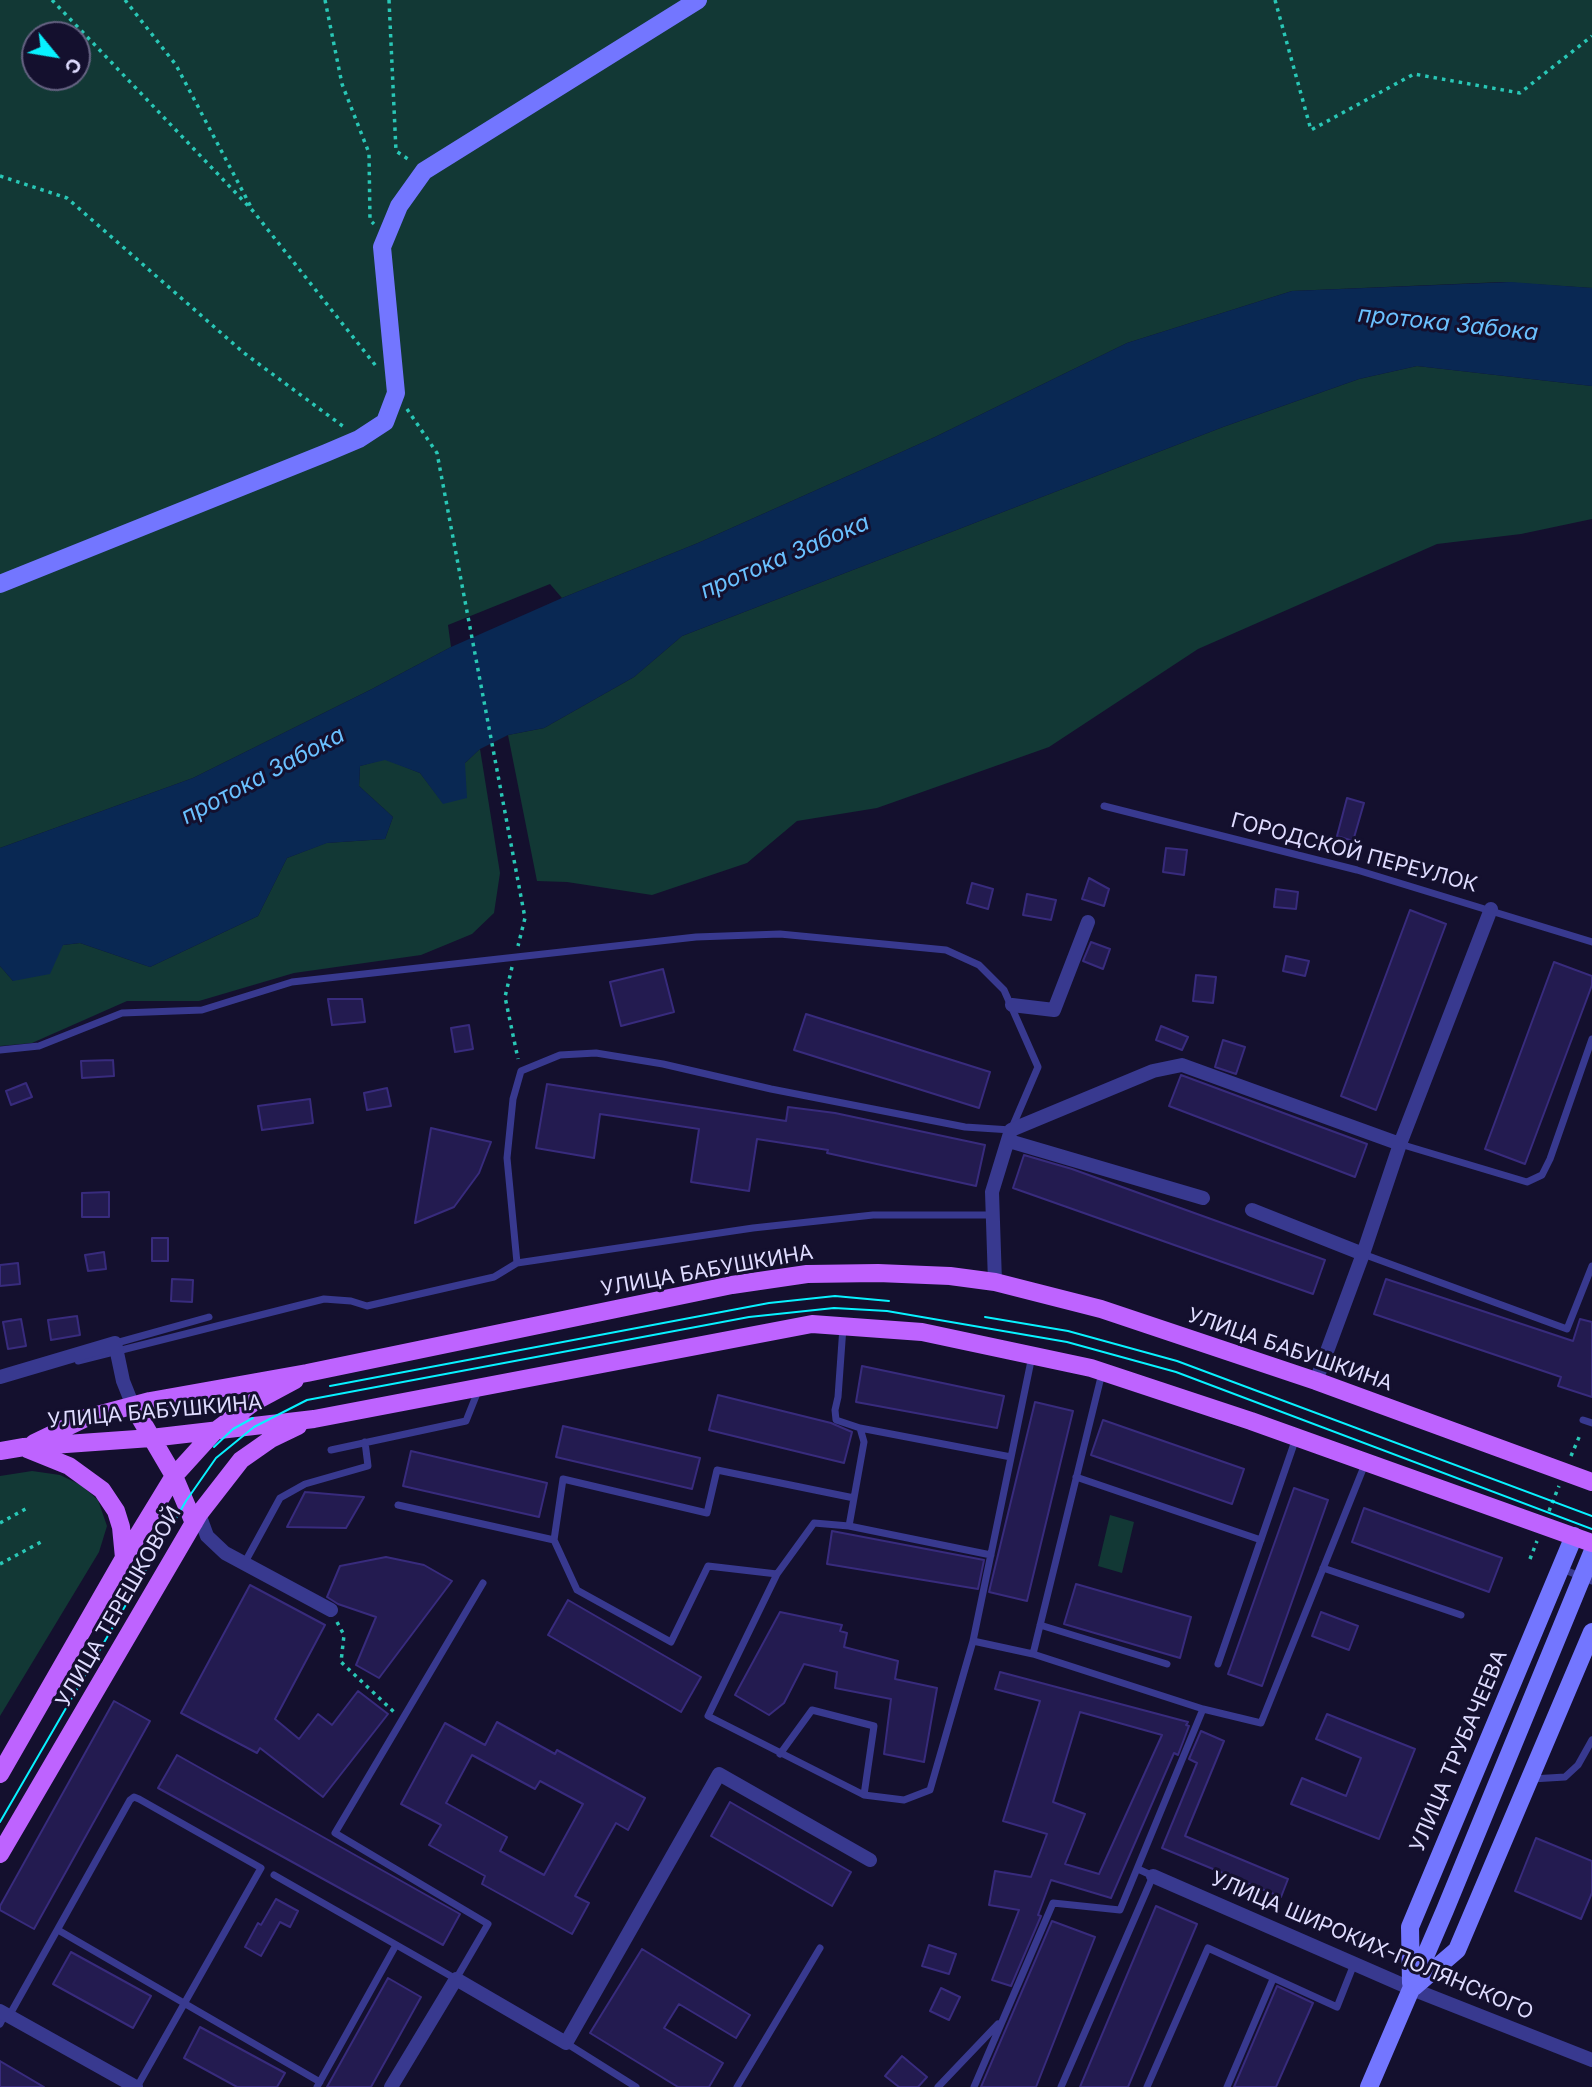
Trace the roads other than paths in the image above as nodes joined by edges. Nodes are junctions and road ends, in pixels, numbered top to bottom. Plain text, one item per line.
1 (698, 0) edge
2 (0, 584) edge
3 (1104, 806) dead end
4 (1491, 909) junction
5 (1088, 922) dead end
6 (1592, 942) edge
7 (1012, 1005) junction
8 (1592, 1040) edge
9 (0, 1050) edge
10 (1010, 1135) junction
11 (1400, 1144) junction
12 (1203, 1198) dead end
13 (1252, 1210) dead end
14 (992, 1215) junction
15 (1363, 1254) junction
16 (517, 1263) junction
17 (1592, 1266) edge
18 (995, 1282) junction
19 (843, 1326) junction
20 (115, 1343) junction
21 (1032, 1355) junction
22 (1102, 1371) junction
23 (307, 1373) junction
24 (0, 1378) edge
25 (1316, 1381) junction
26 (480, 1387) junction
27 (133, 1406) junction
28 (314, 1419) junction
29 (1583, 1420) dead end
30 (1592, 1423) edge
31 (860, 1428) junction
32 (214, 1432) junction
33 (1297, 1437) junction
34 (151, 1438) junction
35 (365, 1442) junction
36 (24, 1447) junction
37 (331, 1450) dead end
38 (0, 1451) edge
39 (1011, 1457) junction
40 (1366, 1462) junction
41 (174, 1476) junction
42 (1076, 1477) junction
43 (1592, 1482) edge
44 (854, 1498) junction
45 (398, 1505) dead end
46 (197, 1518) junction
47 (849, 1526) junction
48 (1574, 1536) junction
49 (554, 1540) junction
50 (1261, 1540) junction
51 (1592, 1543) edge
52 (1592, 1553) edge
53 (991, 1555) junction
54 (124, 1558) junction
55 (244, 1564) junction
56 (1324, 1567) junction
57 (1560, 1568) junction
58 (777, 1574) junction
59 (1592, 1581) edge
60 (483, 1583) dead end
61 (331, 1610) road end
62 (1461, 1615) dead end
63 (1040, 1625) junction
64 (1592, 1632) edge
65 (973, 1641) junction
66 (1033, 1654) junction
67 (1167, 1664) dead end
68 (1218, 1664) dead end
69 (1203, 1709) junction
70 (1592, 1740) edge
71 (780, 1754) junction
72 (0, 1774) edge
73 (1530, 1779) junction
74 (864, 1795) junction
75 (0, 1854) edge
76 (870, 1860) dead end
77 (1138, 1869) junction
78 (274, 1875) dead end
79 (1153, 1876) junction
80 (58, 1930) junction
81 (396, 1945) junction
82 (820, 1948) dead end
83 (1354, 1964) junction
84 (456, 1979) junction
85 (1273, 1979) junction
86 (1412, 1989) junction
87 (185, 2003) junction
88 (4, 2016) edge
89 (1003, 2018) junction
90 (566, 2043) junction
91 (1592, 2060) edge
92 (319, 2084) edge
93 (136, 2087) edge
94 (391, 2087) edge
95 (636, 2087) edge
96 (737, 2087) edge
97 (938, 2087) edge
98 (974, 2087) edge
99 (1061, 2087) edge
100 (1147, 2087) edge
101 (1227, 2087) edge
102 (1369, 2087) edge

1 - 2 main road
3 - 4 lane, ГОРОДСКОЙ ПЕРЕУЛОК
4 - 6 lane, ГОРОДСКОЙ ПЕРЕУЛОК
4 - 11 street
5 - 7 street
7 - 9 lane
7 - 10 lane
8 - 11 lane
10 - 11 street
10 - 12 street
10 - 14 street
10 - 16 lane
11 - 15 street
13 - 15 street
14 - 16 lane
14 - 18 street
15 - 17 lane
15 - 25 street
16 - 24 lane
18 - 23 main road, УЛИЦА БАБУШКИНА
18 - 25 main road, УЛИЦА БАБУШКИНА
19 - 21 main road, УЛИЦА БАБУШКИНА
19 - 26 main road, УЛИЦА БАБУШКИНА
19 - 31 lane
20 - 24 street
20 - 24 lane
20 - 27 street
21 - 22 main road, УЛИЦА БАБУШКИНА
21 - 39 lane
22 - 33 main road, УЛИЦА БАБУШКИНА
22 - 42 lane
23 - 27 main road, УЛИЦА БАБУШКИНА
23 - 32 main road, УЛИЦА ТЕРЕШКОВОЙ
25 - 43 main road, УЛИЦА БАБУШКИНА
26 - 28 main road, УЛИЦА БАБУШКИНА
26 - 35 lane
27 - 34 main road
27 - 36 main road, УЛИЦА БАБУШКИНА
28 - 32 main road, УЛИЦА БАБУШКИНА
28 - 46 main road, УЛИЦА ТЕРЕШКОВОЙ
29 - 30 lane
31 - 39 lane
31 - 44 lane
32 - 34 main road, УЛИЦА БАБУШКИНА
32 - 41 main road, УЛИЦА ТЕРЕШКОВОЙ
33 - 40 main road, УЛИЦА БАБУШКИНА
33 - 50 lane
34 - 36 main road, УЛИЦА БАБУШКИНА
34 - 41 main road
35 - 37 lane
35 - 55 lane
36 - 38 main road, УЛИЦА БАБУШКИНА
36 - 54 main road
39 - 53 lane
40 - 48 main road, УЛИЦА БАБУШКИНА
40 - 56 lane
41 - 46 main road
41 - 54 main road, УЛИЦА ТЕРЕШКОВОЙ
42 - 50 lane
42 - 63 lane
44 - 47 lane
44 - 49 lane
45 - 49 lane
46 - 55 street
46 - 75 main road, УЛИЦА ТЕРЕШКОВОЙ
47 - 53 lane
47 - 58 lane
48 - 51 main road, УЛИЦА БАБУШКИНА
48 - 57 main road, УЛИЦА ТРУБАЧЕЕВА
49 - 58 lane
50 - 68 lane
52 - 86 main road, УЛИЦА ТРУБАЧЕЕВА
53 - 65 lane
54 - 72 main road, УЛИЦА ТЕРЕШКОВОЙ
55 - 61 street
56 - 62 lane
56 - 69 lane
57 - 59 lane
57 - 86 main road, УЛИЦА ТРУБАЧЕЕВА
58 - 71 lane
60 - 84 lane
63 - 66 lane
63 - 67 lane
64 - 73 main road, УЛИЦА ТРУБАЧЕЕВА
65 - 66 lane
65 - 74 lane
66 - 69 lane
69 - 77 lane
70 - 73 lane
71 - 74 lane
71 - 74 lane
73 - 86 main road, УЛИЦА ТРУБАЧЕЕВА
76 - 90 street
77 - 79 lane, УЛИЦА ШИРОКИХ-ПОЛЯНСКОГО
77 - 89 lane
78 - 81 lane
79 - 83 street, УЛИЦА ШИРОКИХ-ПОЛЯНСКОГО
79 - 99 lane
80 - 87 lane
80 - 87 lane
80 - 88 lane
81 - 84 lane
81 - 92 lane
82 - 96 lane
83 - 85 lane
83 - 86 street, УЛИЦА ШИРОКИХ-ПОЛЯНСКОГО
84 - 90 street
84 - 94 street
85 - 100 lane
85 - 101 lane
86 - 91 street, УЛИЦА ШИРОКИХ-ПОЛЯНСКОГО
86 - 102 main road, УЛИЦА ТРУБАЧЕЕВА
87 - 92 lane
87 - 93 lane
88 - 93 street
89 - 97 lane
89 - 98 lane
90 - 95 lane

